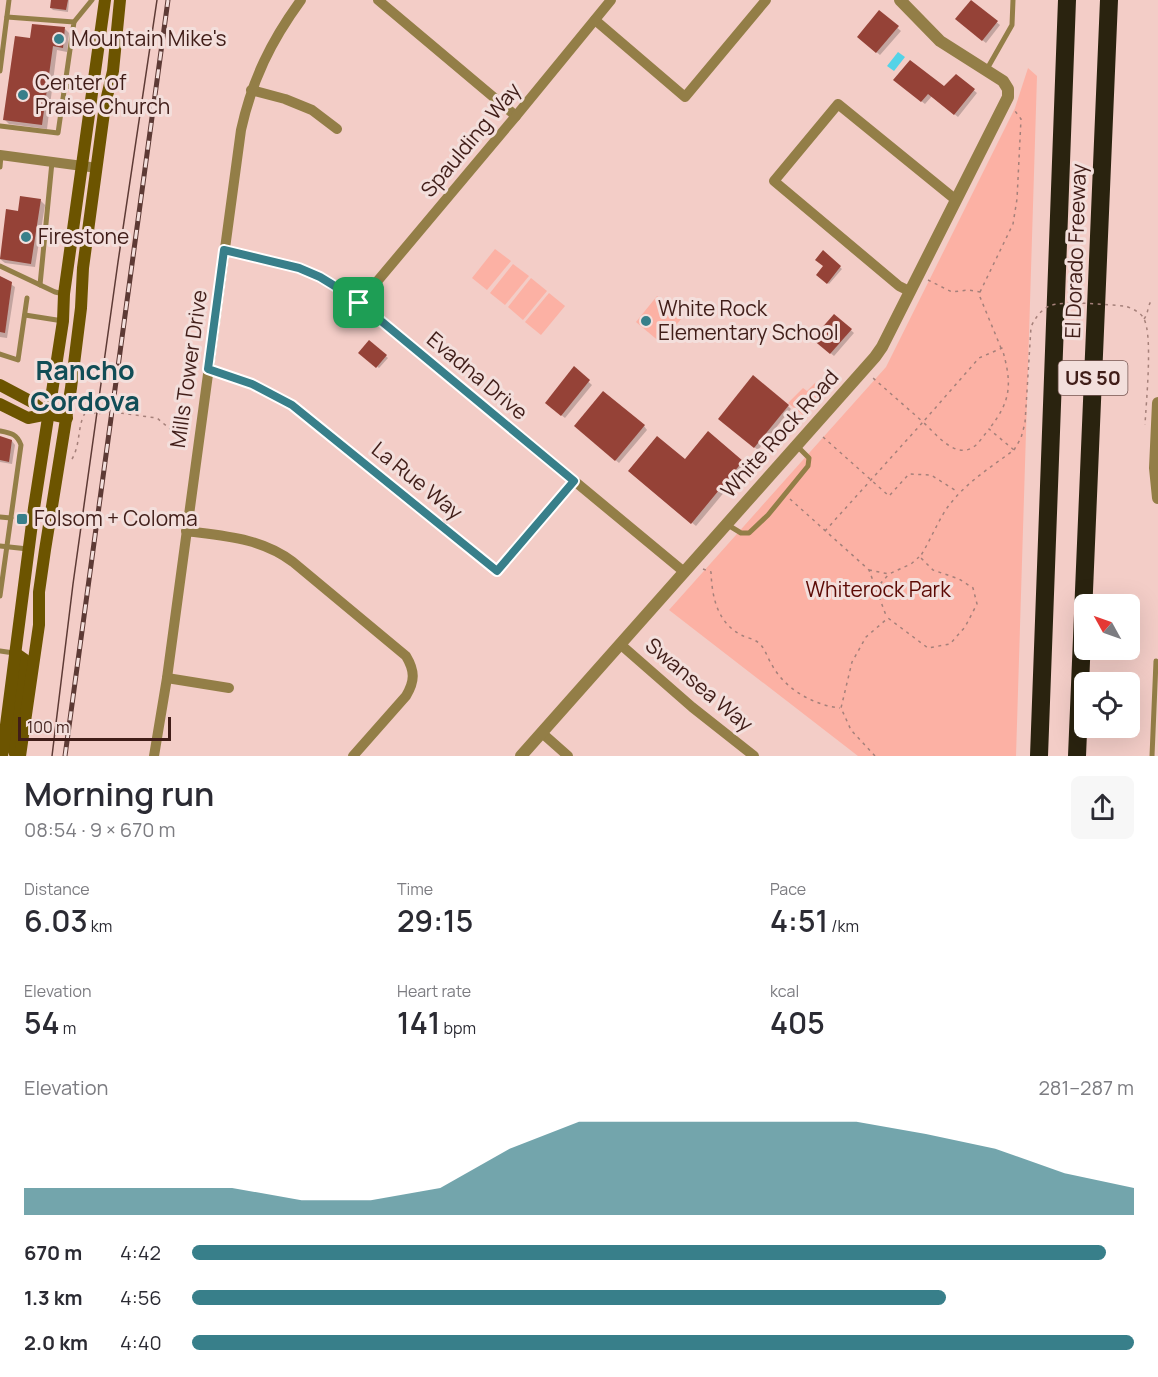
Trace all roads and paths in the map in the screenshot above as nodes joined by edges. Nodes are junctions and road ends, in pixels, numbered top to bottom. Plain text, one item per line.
1 (9, 0) edge
2 (120, 0) edge
3 (301, 0) edge
4 (378, 0) edge
5 (611, 0) edge
6 (766, 0) edge
7 (900, 0) edge
8 (1013, 0) edge
9 (1067, 0) edge
10 (1108, 0) edge
11 (99, 1) edge
12 (7, 17) junction
13 (595, 20) junction
14 (74, 22) junction
15 (0, 71) edge
16 (986, 71) junction
17 (65, 86) junction
18 (92, 90) junction
19 (251, 90) junction
20 (1013, 110) dead end
21 (516, 116) junction
22 (0, 126) edge
23 (337, 129) dead end
24 (0, 159) edge
25 (52, 162) junction
26 (82, 166) junction
27 (97, 168) junction
28 (956, 200) junction
29 (224, 250) junction
30 (0, 266) edge
31 (927, 280) dead end
32 (40, 285) junction
33 (909, 291) junction
34 (980, 292) junction
35 (63, 294) junction
36 (27, 298) dead end
37 (1153, 299) dead end
38 (359, 303) junction
39 (25, 315) junction
40 (1144, 319) junction
41 (63, 321) junction
42 (1002, 348) junction
43 (0, 354) edge
44 (208, 369) junction
45 (873, 378) dead end
46 (0, 385) edge
47 (1158, 403) edge
48 (0, 404) edge
49 (48, 414) junction
50 (82, 414) junction
51 (72, 416) junction
52 (922, 422) junction
53 (1145, 425) dead end
54 (989, 429) junction
55 (0, 431) edge
56 (200, 431) junction
57 (823, 437) dead end
58 (797, 446) junction
59 (1014, 450) junction
60 (71, 460) dead end
61 (871, 480) junction
62 (574, 481) junction
63 (959, 493) junction
64 (1158, 498) edge
65 (789, 499) dead end
66 (0, 517) edge
67 (11, 518) junction
68 (727, 524) junction
69 (186, 531) junction
70 (825, 531) junction
71 (0, 546) edge
72 (7, 547) junction
73 (29, 549) junction
74 (920, 556) junction
75 (704, 569) dead end
76 (868, 570) junction
77 (683, 571) junction
78 (889, 574) junction
79 (877, 592) junction
80 (0, 596) edge
81 (888, 618) junction
82 (620, 644) junction
83 (0, 651) edge
84 (15, 653) junction
85 (1158, 662) edge
86 (166, 678) junction
87 (228, 688) dead end
88 (841, 708) junction
89 (542, 733) junction
90 (2, 756) edge
91 (18, 756) edge
92 (154, 756) edge
93 (353, 756) edge
94 (521, 756) edge
95 (568, 756) edge
96 (754, 756) edge
97 (874, 756) edge
98 (1039, 756) edge
99 (1077, 756) edge
100 (1152, 756) edge

1 - 12 lane
2 - 27 main road
3 - 19 street, Mills Tower Drive
4 - 21 street
5 - 13 street, Spaulding Way
6 - 13 street
7 - 16 street
8 - 16 lane
9 - 98 highway, El Dorado Freeway / US 50
10 - 99 highway, El Dorado Freeway / US 50
11 - 14 lane
11 - 18 main road
12 - 14 lane
12 - 15 lane
13 - 21 street, Spaulding Way
14 - 17 lane
16 - 28 street, White Rock Road
17 - 18 lane
17 - 22 lane
18 - 26 main road
19 - 23 street
19 - 29 street, Mills Tower Drive
20 - 34 path
21 - 38 street, Spaulding Way
24 - 25 street
25 - 26 street
25 - 32 lane
26 - 27 street
26 - 35 main road
27 - 51 main road
28 - 33 street, White Rock Road
28 - 33 street
29 - 38 street, Evadna Drive
29 - 44 street, Mills Tower Drive
30 - 32 lane
31 - 34 path
32 - 35 lane
33 - 58 street, White Rock Road
34 - 42 path
35 - 41 main road
36 - 39 lane
37 - 40 path
38 - 62 street, Evadna Drive
39 - 41 lane
39 - 43 lane
40 - 53 path, bridge
40 - 59 path, bridge
41 - 49 main road
42 - 52 path
42 - 54 path
44 - 56 street, Mills Tower Drive
44 - 62 street, La Rue Way
45 - 52 path
46 - 49 main road
47 - 64 street
48 - 49 main road
49 - 51 main road
49 - 73 main road
50 - 51 path
50 - 56 path
50 - 60 path
51 - 91 main road
52 - 54 path
52 - 61 path
54 - 59 path
55 - 67 lane
56 - 69 street, Mills Tower Drive
57 - 61 path
58 - 68 street, White Rock Road
58 - 68 lane
59 - 63 path
61 - 63 path
61 - 70 path
62 - 77 street, Evadna Drive
63 - 74 path
65 - 70 path
66 - 67 lane
67 - 72 lane
68 - 77 street, White Rock Road
69 - 86 street, Mills Tower Drive
69 - 93 street
70 - 76 path
71 - 72 lane
72 - 73 lane
72 - 80 lane
73 - 84 main road
74 - 78 path
74 - 81 path
75 - 88 path
76 - 78 path
76 - 79 path
77 - 82 street, White Rock Road
78 - 79 path
79 - 81 path
81 - 88 path
82 - 89 street, White Rock Road
82 - 96 street, Swansea Way
83 - 84 lane
84 - 90 main road
84 - 91 main road
85 - 100 lane
86 - 87 street
86 - 92 street, Mills Tower Drive
88 - 97 path
89 - 94 street, White Rock Road
89 - 95 street

